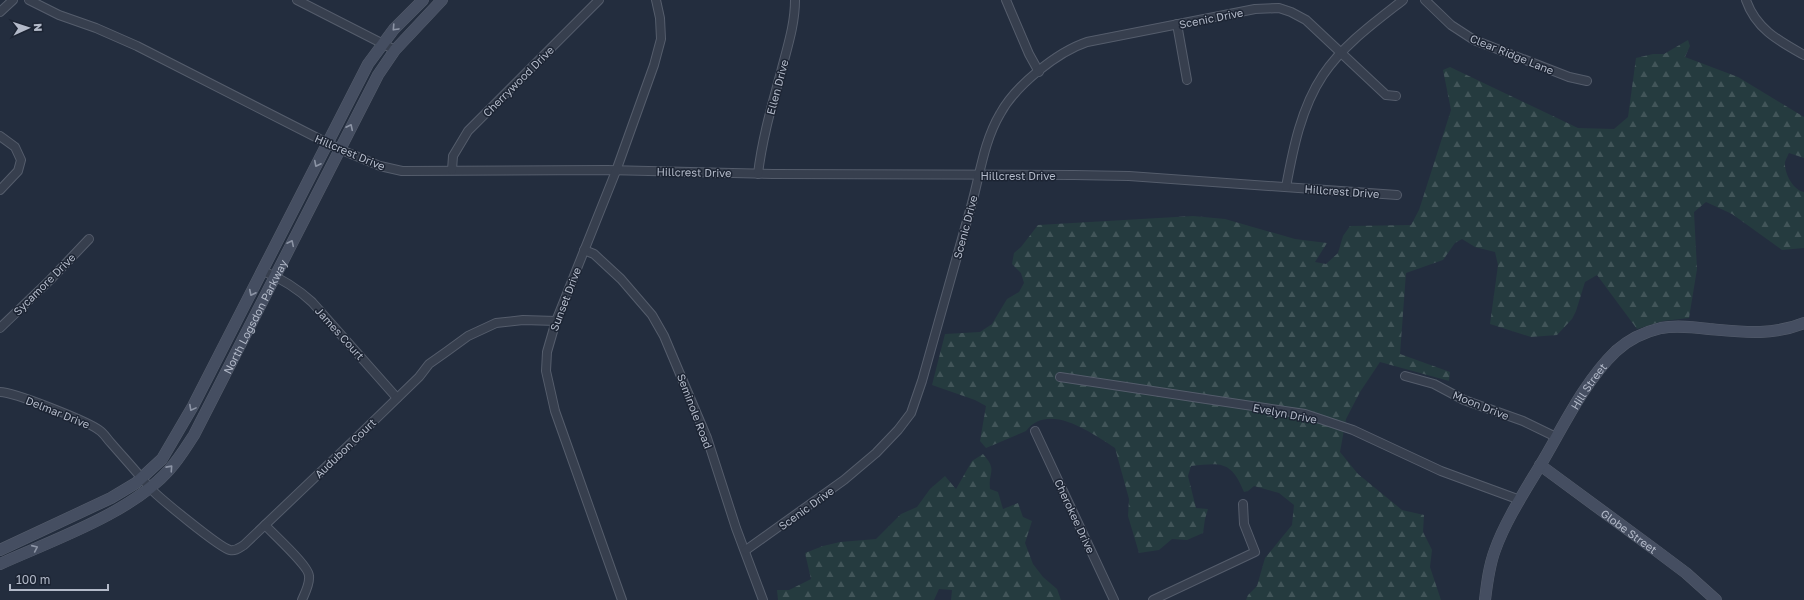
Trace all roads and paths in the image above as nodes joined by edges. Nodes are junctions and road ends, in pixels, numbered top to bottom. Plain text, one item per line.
1 (13, 0) edge
2 (29, 0) edge
3 (297, 0) edge
4 (423, 0) edge
5 (442, 0) edge
6 (599, 0) edge
7 (656, 0) edge
8 (795, 0) edge
9 (1006, 0) edge
10 (1403, 0) edge
11 (1425, 0) edge
12 (1746, 0) edge
13 (1279, 4) edge
14 (0, 12) edge
15 (1177, 24) junction
16 (382, 43) junction
17 (395, 50) junction
18 (1341, 52) junction
19 (1804, 55) edge
20 (1038, 72) junction
21 (1187, 80) dead end
22 (1587, 81) dead end
23 (1396, 96) dead end
24 (0, 136) edge
25 (328, 143) junction
26 (339, 149) junction
27 (452, 170) junction
28 (616, 170) junction
29 (758, 174) junction
30 (978, 175) junction
31 (1286, 187) junction
32 (0, 190) edge
33 (1397, 194) dead end
34 (88, 240) dead end
35 (584, 250) junction
36 (263, 271) junction
37 (275, 276) junction
38 (556, 321) junction
39 (1804, 323) edge
40 (0, 328) edge
41 (1405, 376) dead end
42 (1060, 377) dead end
43 (0, 392) edge
44 (396, 398) junction
45 (1035, 432) dead end
46 (1556, 437) junction
47 (1540, 465) junction
48 (142, 478) junction
49 (150, 488) junction
50 (1520, 500) junction
51 (1243, 504) dead end
52 (265, 525) junction
53 (0, 550) edge
54 (746, 550) junction
55 (0, 564) edge
56 (302, 600) edge
57 (622, 600) edge
58 (763, 600) edge
59 (1114, 600) edge
60 (1153, 600) edge
61 (1485, 600) edge
62 (1716, 600) edge

1 - 14 street
2 - 25 street, Hillcrest Drive
3 - 16 street
4 -> 16 main road, North Logsdon Parkway
5 - 17 main road, North Logsdon Parkway
6 - 27 street, Cherrywood Drive
7 - 28 street, Sunset Drive
8 - 29 street, Ellen Drive
9 - 20 street
10 - 18 street
11 - 22 street, Clear Ridge Lane
12 - 19 street
13 - 15 street, Scenic Drive
13 - 18 street, Scenic Drive
15 - 20 street, Scenic Drive
15 - 21 street
16 - 17 street
16 - 25 main road, North Logsdon Parkway
26 -> 17 main road, North Logsdon Parkway
18 - 23 street, Scenic Drive
18 - 31 street
20 - 30 street, Scenic Drive
24 - 32 street
25 - 26 street, Hillcrest Drive
25 -> 36 main road, North Logsdon Parkway
26 - 27 street, Hillcrest Drive
37 -> 26 main road, North Logsdon Parkway
27 - 28 street, Hillcrest Drive
28 - 29 street, Hillcrest Drive
28 - 35 street, Sunset Drive
29 - 30 street, Hillcrest Drive
30 - 31 street, Hillcrest Drive
30 - 54 street, Scenic Drive
31 - 33 street, Hillcrest Drive
34 - 40 street, Sycamore Drive
35 - 38 street, Sunset Drive
35 - 54 street, Seminole Road
36 - 37 street, James Court
36 -> 48 main road, North Logsdon Parkway
37 - 44 street, James Court
49 -> 37 main road, North Logsdon Parkway
38 - 44 street, Audubon Court
38 - 57 street, Sunset Drive
39 - 46 main road, Hill Street
41 - 46 street, Moon Drive
42 - 50 street, Evelyn Drive
43 - 48 street, Delmar Drive
44 - 52 street, Audubon Court
45 - 59 street, Cherokee Drive
46 - 47 main road, Hill Street
47 - 50 main road, Hill Street
47 - 62 main road, Globe Street
48 - 49 street, Delmar Drive
48 - 53 main road, North Logsdon Parkway
49 - 52 street, Audubon Court
55 -> 49 main road, North Logsdon Parkway
50 - 61 main road, Hill Street
51 - 60 street
52 - 56 street
54 - 58 street, Seminole Road

